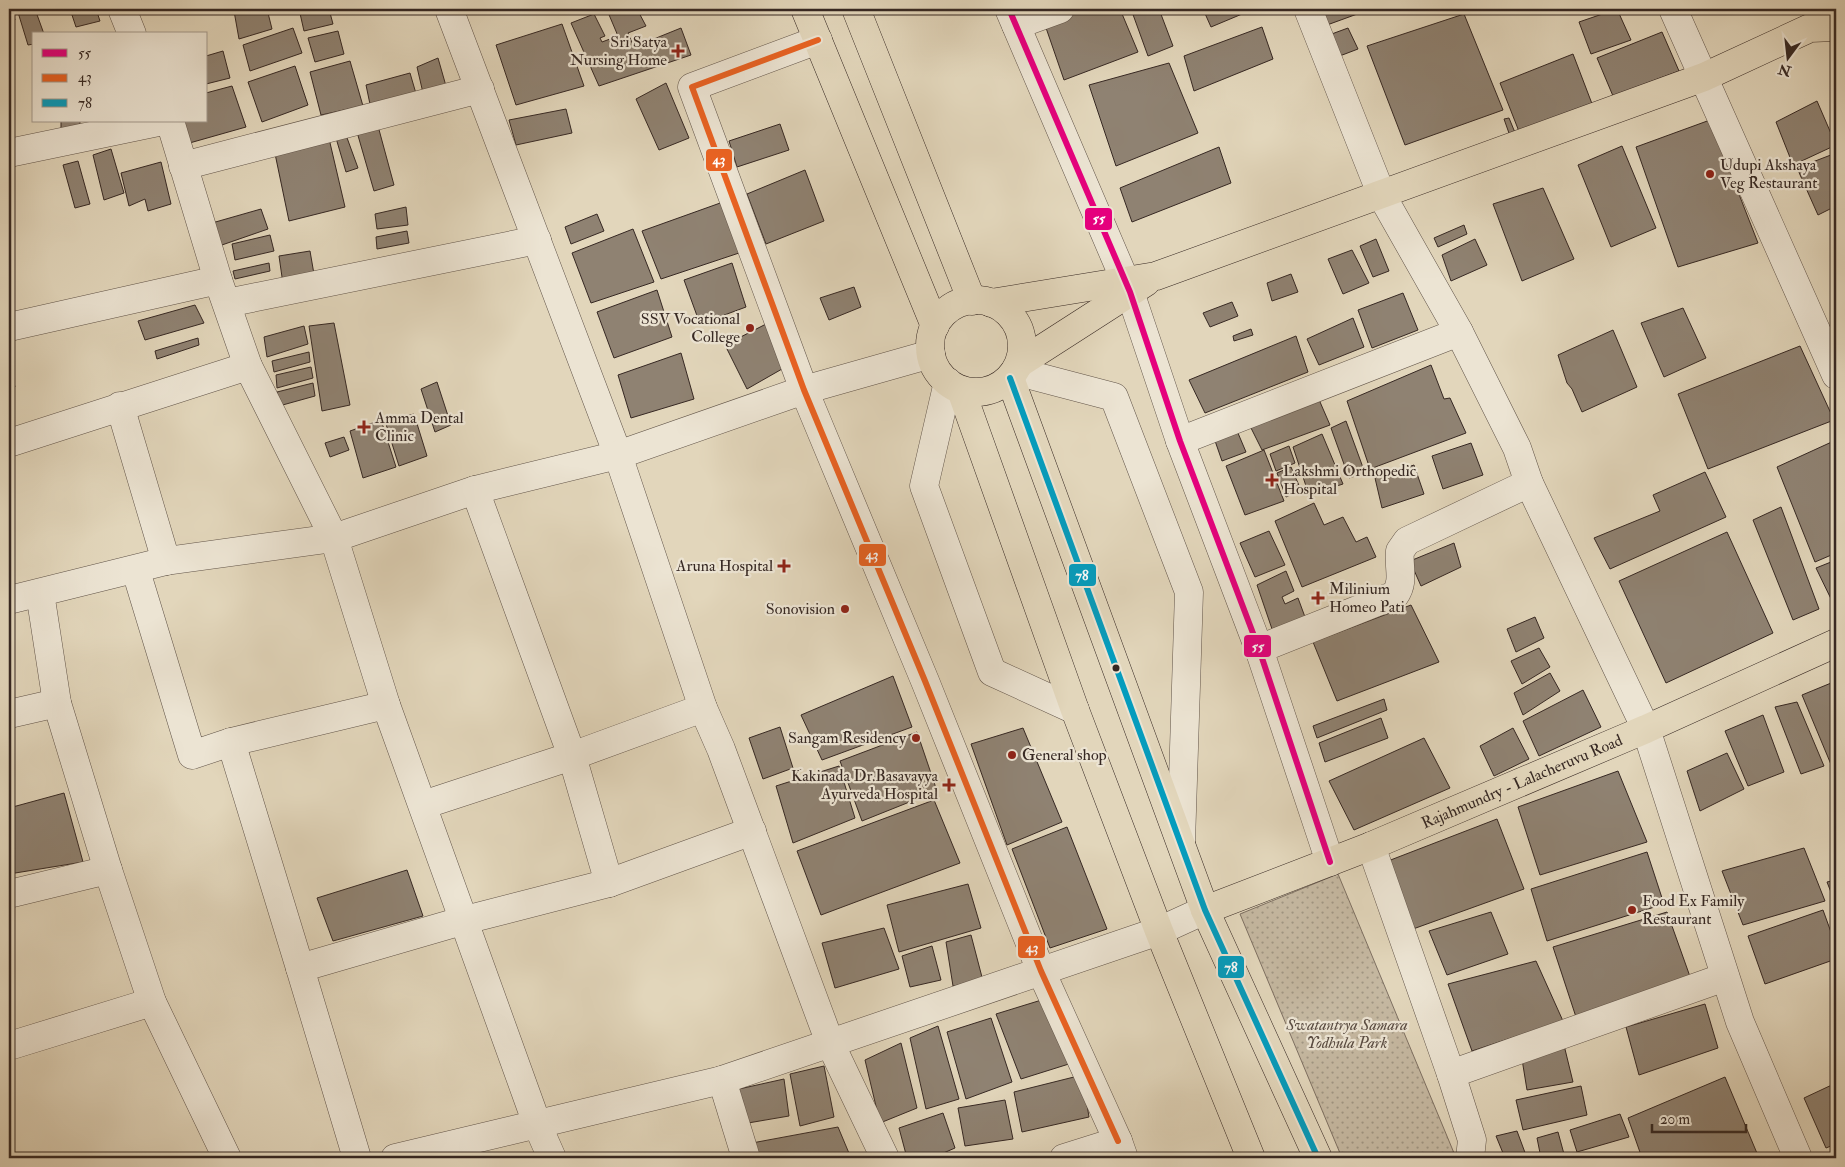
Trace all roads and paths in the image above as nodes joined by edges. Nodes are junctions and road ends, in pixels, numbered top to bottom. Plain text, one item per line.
1 (122, 9) edge
2 (449, 9) edge
3 (805, 9) edge
4 (856, 9) edge
5 (1060, 9) edge
6 (1308, 9) edge
7 (1673, 9) edge
8 (1013, 17) edge
9 (1836, 27) edge
10 (131, 32) edge
11 (818, 40) junction
12 (1704, 77) junction
13 (480, 88) junction
14 (158, 122) edge
15 (170, 122) edge
16 (9, 153) edge
17 (183, 166) junction
18 (1382, 196) junction
19 (537, 240) junction
20 (1128, 287) junction
21 (222, 291) junction
22 (981, 302) junction
23 (9, 326) edge
24 (935, 326) junction
25 (1459, 332) junction
26 (931, 354) junction
27 (248, 366) junction
28 (1015, 371) junction
29 (1836, 375) edge
30 (955, 386) junction
31 (804, 390) junction
32 (120, 406) junction
33 (1180, 441) junction
34 (9, 443) edge
35 (618, 456) junction
36 (1529, 483) junction
37 (474, 490) junction
38 (334, 538) junction
39 (166, 562) junction
40 (136, 570) junction
41 (40, 593) junction
42 (9, 598) edge
43 (1836, 643) edge
44 (1259, 649) junction
45 (57, 703) junction
46 (386, 705) junction
47 (703, 708) junction
48 (1075, 710) junction
49 (9, 714) edge
50 (1646, 729) junction
51 (231, 742) junction
52 (572, 756) junction
53 (423, 805) junction
54 (752, 831) junction
55 (1181, 842) junction
56 (1371, 846) junction
57 (1330, 862) junction
58 (108, 870) junction
59 (610, 883) junction
60 (9, 894) edge
61 (1205, 910) junction
62 (465, 920) junction
63 (1159, 931) junction
64 (300, 968) junction
65 (1041, 971) junction
66 (1725, 977) junction
67 (152, 1002) junction
68 (830, 1043) junction
69 (9, 1046) edge
70 (1451, 1074) junction
71 (722, 1080) junction
72 (537, 1124) junction
73 (1121, 1150) edge
74 (227, 1158) edge
75 (357, 1158) edge
76 (395, 1158) edge
77 (552, 1158) edge
78 (746, 1158) edge
79 (885, 1158) edge
80 (1064, 1158) edge
81 (1251, 1158) edge
82 (1318, 1158) edge
83 (1470, 1158) edge
84 (1798, 1158) edge

1 - 10 street
2 - 13 street
3 - 11 main road
4 - 22 main road
5 - 8 street
6 - 18 street
7 - 12 street
8 - 20 street
9 - 12 main road
11 - 24 main road
11 - 31 street
12 - 18 main road
12 - 29 street
13 - 17 street
13 - 19 street
14 - 16 street
15 - 17 street
17 - 21 street
18 - 20 main road
18 - 25 street
19 - 21 street
19 - 35 street
20 - 22 main road
20 - 28 main road
20 - 33 street
21 - 23 street
21 - 27 street
22 - 24 main road
22 - 28 main road
24 - 26 main road
25 - 33 street
25 - 36 street
26 - 30 main road
26 - 31 street
27 - 32 street
27 - 38 street
28 - 30 main road
28 - 55 main road
28 - 55 street
30 - 48 main road
30 - 48 street
31 - 35 street
31 - 65 street
32 - 34 street
32 - 39 street
33 - 44 street
35 - 37 street
35 - 47 street
36 - 44 street
36 - 50 street
37 - 38 street
37 - 52 street
38 - 39 street
38 - 46 street
39 - 40 street
40 - 41 street
40 - 51 street
41 - 42 street
41 - 45 street
43 - 50 main road, Rajahmundry - Lalacheruvu Road
44 - 57 street
45 - 49 street
45 - 58 street
46 - 51 street
46 - 53 street
47 - 52 street
47 - 54 street
48 - 63 main road
50 - 56 main road, Rajahmundry - Lalacheruvu Road
50 - 66 street
51 - 64 street
52 - 53 street
52 - 59 street
53 - 62 street
54 - 59 street
54 - 68 street
55 - 61 main road
56 - 57 main road, Rajahmundry - Lalacheruvu Road
56 - 70 street
57 - 61 main road, Rajahmundry - Lalacheruvu Road
58 - 60 street
58 - 67 street
59 - 62 street
61 - 63 street
61 - 82 main road
62 - 64 street
62 - 72 street
63 - 65 street
63 - 81 main road
64 - 75 street
65 - 68 street
65 - 73 street
66 - 70 street
66 - 84 street
67 - 69 street
67 - 74 street
68 - 71 street
68 - 79 street
70 - 83 street
71 - 72 street
71 - 78 street
72 - 76 street
72 - 77 street
73 - 80 street

